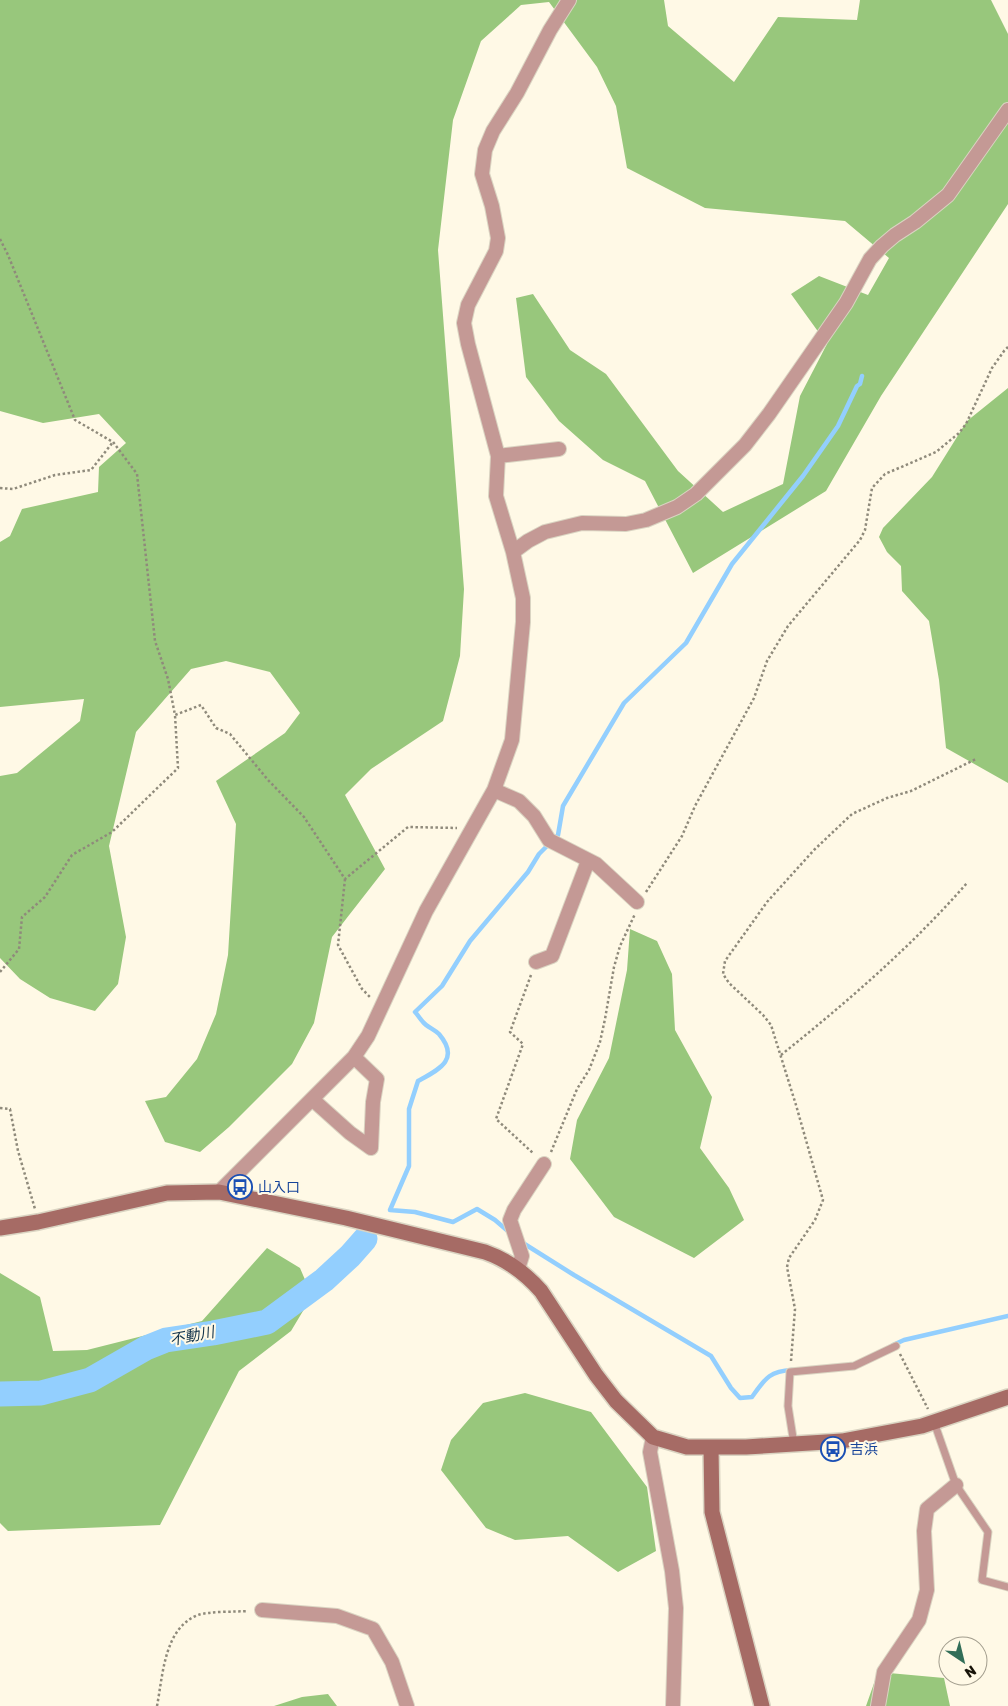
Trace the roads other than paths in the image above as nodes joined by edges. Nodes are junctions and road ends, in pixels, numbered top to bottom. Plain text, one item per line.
1 (569, 0) edge
2 (1008, 110) edge
3 (559, 449) dead end
4 (498, 456) junction
5 (513, 552) junction
6 (494, 790) junction
7 (588, 861) junction
8 (638, 902) road end
9 (536, 962) road end
10 (354, 1057) junction
11 (312, 1099) junction
12 (544, 1164) road end
13 (219, 1192) junction
14 (0, 1228) edge
15 (518, 1269) junction
16 (896, 1346) road end
17 (1008, 1397) edge
18 (934, 1422) junction
19 (653, 1438) junction
20 (794, 1444) junction
21 (711, 1448) junction
22 (956, 1485) junction
23 (1008, 1588) edge
24 (262, 1610) road end
25 (407, 1706) edge
26 (673, 1706) edge
27 (762, 1706) edge
28 (878, 1706) edge

1 - 4 street
2 - 5 street
3 - 4 street
4 - 5 street
5 - 6 street
6 - 7 street
6 - 10 street
7 - 8 street
7 - 9 street
10 - 11 street
10 - 11 street
11 - 13 street
12 - 15 street
13 - 14 street
13 - 15 street
15 - 19 street
16 - 20 lane
17 - 18 street
18 - 20 street
18 - 22 lane
19 - 21 street
19 - 26 street
20 - 21 street
21 - 27 street
22 - 23 lane
22 - 28 street
24 - 25 street

